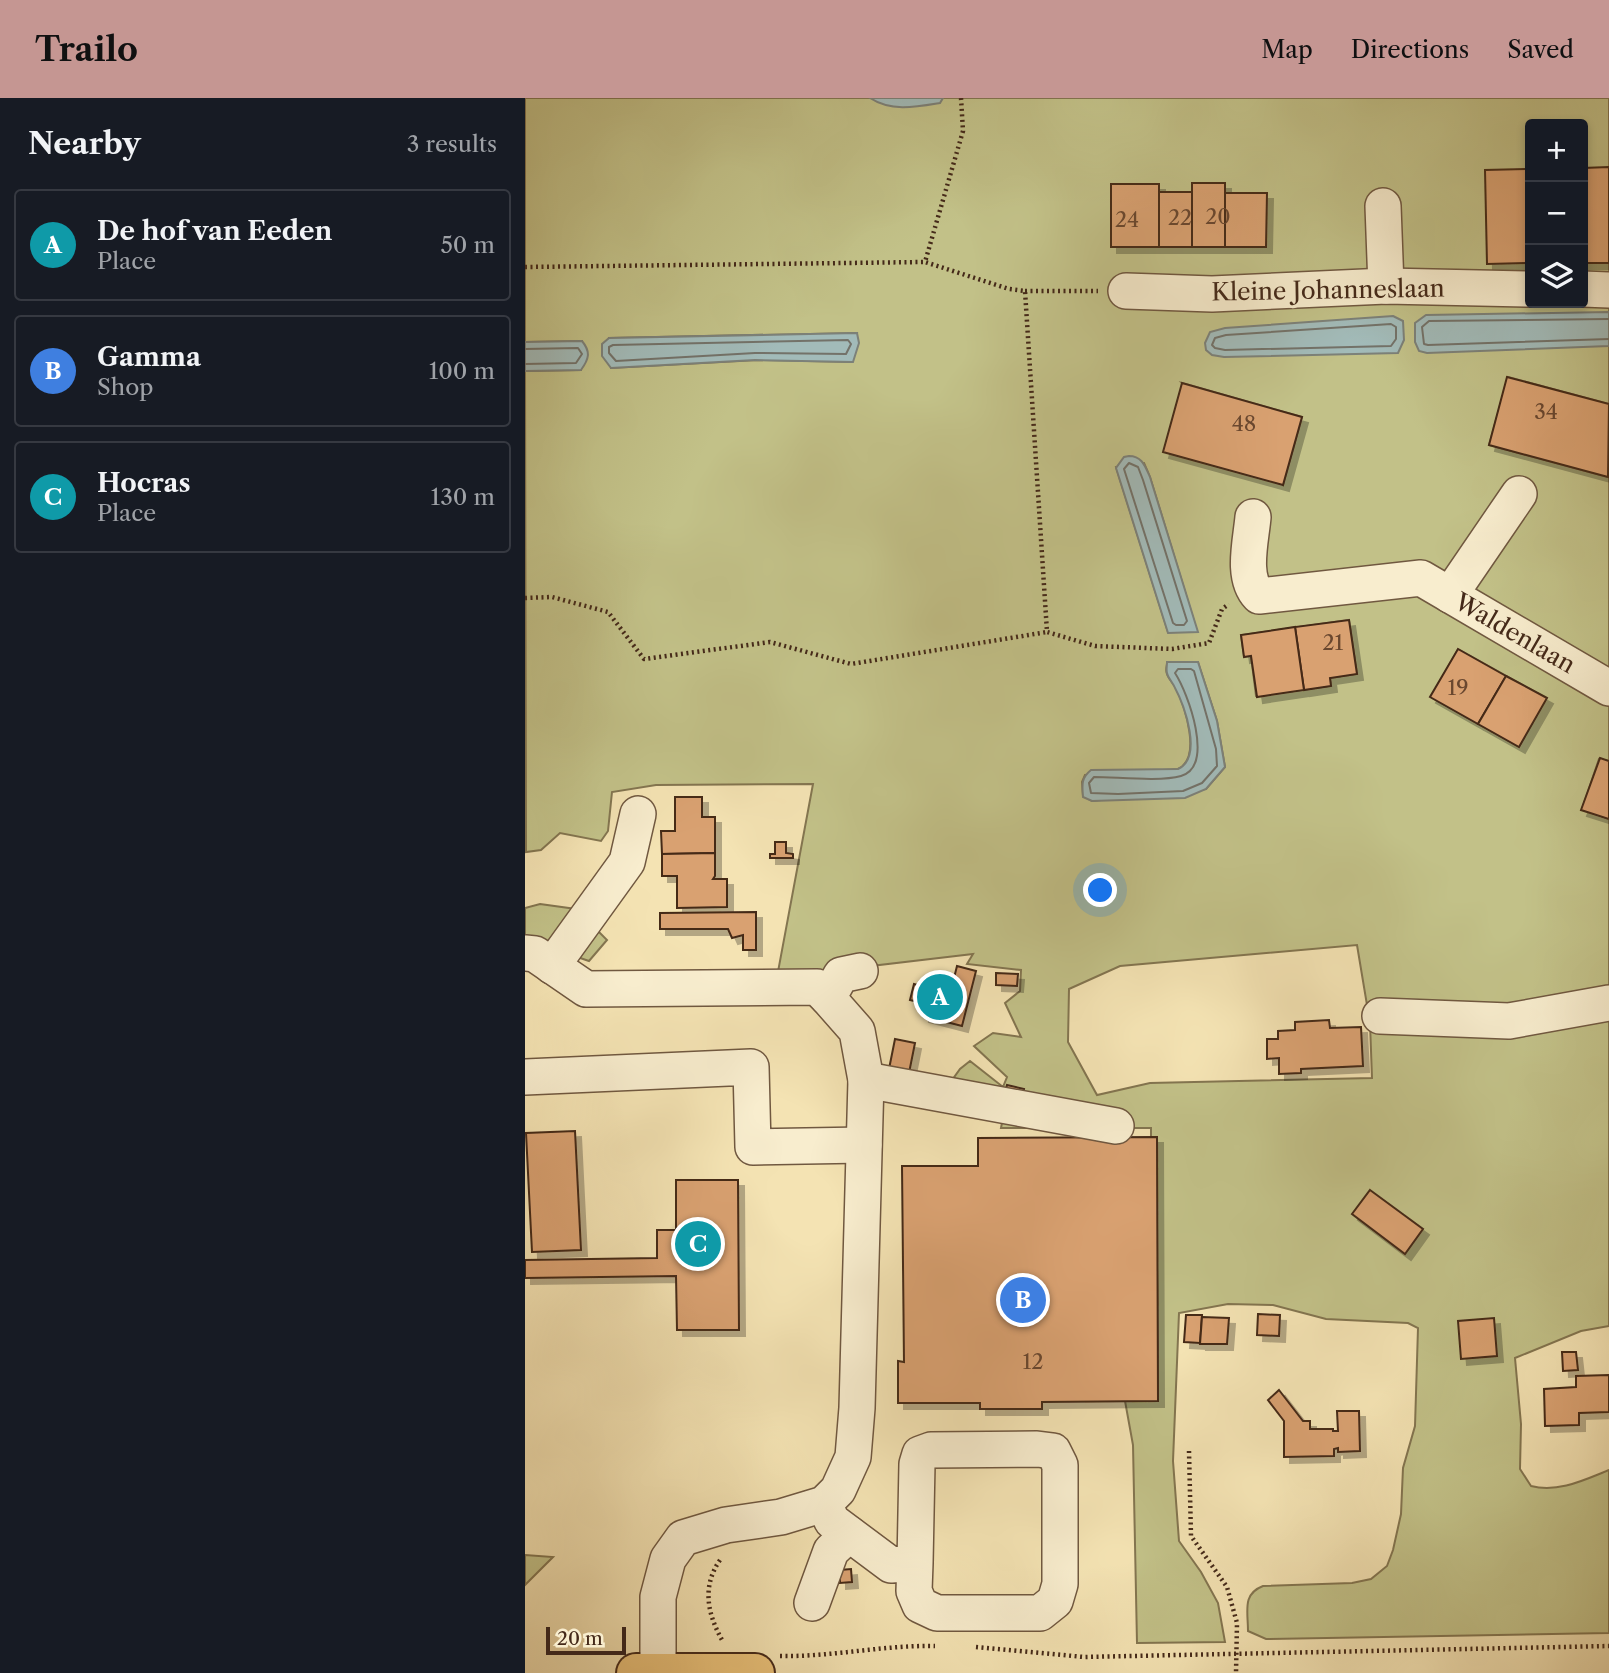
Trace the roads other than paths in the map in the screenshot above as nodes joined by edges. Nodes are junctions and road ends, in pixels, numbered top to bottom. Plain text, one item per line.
1 (1383, 206) dead end
2 (1386, 286) junction
3 (1525, 289) edge
4 (1588, 289) edge
5 (1609, 290) edge
6 (1126, 291) road end
7 (1519, 494) dead end
8 (1253, 517) dead end
9 (1436, 586) junction
10 (1609, 688) edge
11 (638, 814) dead end
12 (539, 959) edge
13 (860, 971) dead end
14 (828, 999) junction
15 (1609, 1003) edge
16 (1380, 1016) dead end
17 (525, 1077) edge
18 (866, 1080) junction
19 (1116, 1126) dead end
20 (864, 1145) junction
21 (824, 1504) junction
22 (849, 1534) junction
23 (915, 1563) junction
24 (811, 1603) dead end
25 (754, 1659) edge
26 (636, 1673) edge
27 (658, 1673) edge

1 - 2 street
2 - 3 street, Kleine Johanneslaan
2 - 6 street, Kleine Johanneslaan
4 - 5 street
7 - 9 street
8 - 9 street
9 - 10 street, Waldenlaan
11 - 12 street
12 - 14 street
13 - 14 street
14 - 18 street
15 - 16 street
17 - 20 street
18 - 19 street
18 - 20 street
20 - 21 street
21 - 22 street
21 - 27 street
22 - 23 street
22 - 24 street
23 - 23 street
25 - 27 main road
26 - 27 main road

